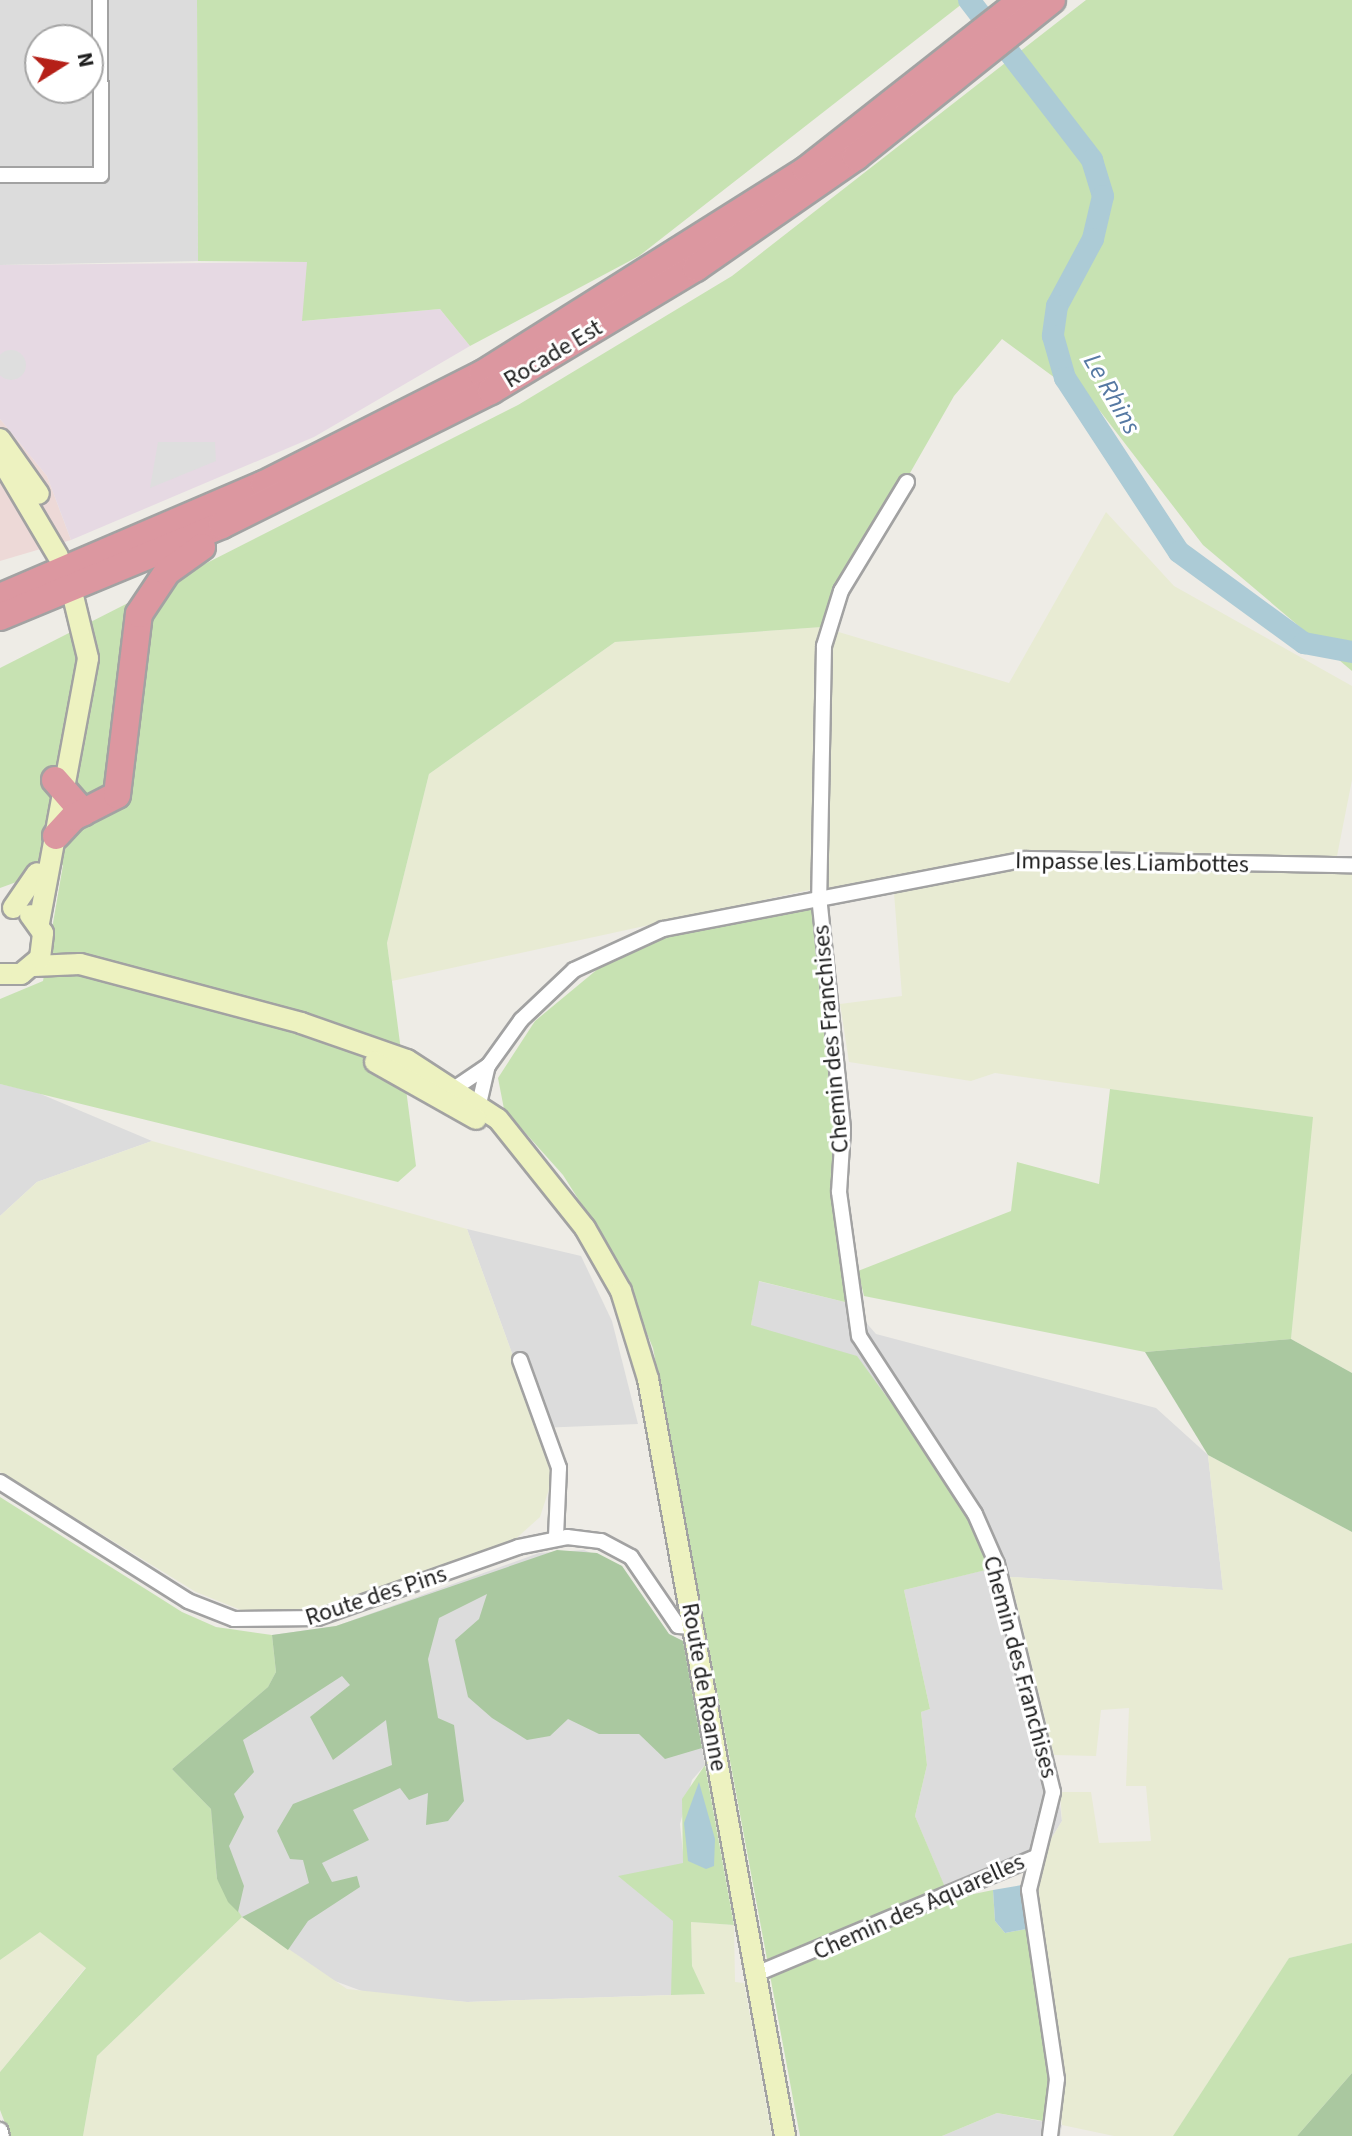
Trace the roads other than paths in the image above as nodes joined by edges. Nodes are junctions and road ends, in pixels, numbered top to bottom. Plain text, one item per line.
1 (100, 0) edge
2 (1052, 0) edge
3 (1024, 6) edge
4 (960, 63) junction
5 (0, 175) edge
6 (0, 439) edge
7 (0, 458) edge
8 (907, 482) dead end
9 (299, 490) junction
10 (48, 530) junction
11 (70, 560) junction
12 (0, 579) edge
13 (0, 597) edge
14 (74, 600) dead end
15 (0, 617) edge
16 (67, 797) junction
17 (56, 836) joint
18 (1352, 865) edge
19 (819, 896) junction
20 (7, 908) edge
21 (41, 931) junction
22 (80, 964) junction
23 (34, 966) junction
24 (4, 979) edge
25 (488, 1066) junction
26 (462, 1101) junction
27 (520, 1360) dead end
28 (0, 1482) edge
29 (556, 1538) junction
30 (693, 1627) junction
31 (1036, 1857) junction
32 (756, 1974) junction
33 (0, 2130) edge
34 (2, 2136) edge
35 (785, 2136) edge
36 (1050, 2136) edge

1 - 5 street
2 - 3 highway, Rocade Est
3 - 4 highway, Rocade Est
4 - 9 highway, Rocade Est
4 - 11 highway, Rocade Est
6 - 10 main road
7 - 10 main road
8 - 19 street, Chemin des Franchises
9 - 15 highway, Rocade Est
9 - 16 highway
10 - 11 main road
11 - 12 highway
11 - 13 highway, Rocade Est
14 - 16 main road
16 - 17 highway
16 - 20 main road
17 - 21 main road
18 - 19 street, Impasse les Liambottes
19 - 25 street, Impasse les Liambottes
19 - 31 street, Chemin des Franchises
20 - 21 main road
21 - 22 main road
21 - 23 main road
22 - 23 main road
22 - 26 main road, Route de Roanne
23 - 24 main road
25 - 26 street
25 - 26 street
26 - 30 main road, Route de Roanne
27 - 29 street
28 - 29 street, Route des Pins
29 - 30 street, Route des Pins
30 - 32 main road, Route de Roanne
31 - 32 street, Chemin des Aquarelles
31 - 36 street, Chemin des Franchises
32 - 35 main road, Route de Roanne
33 - 34 street

